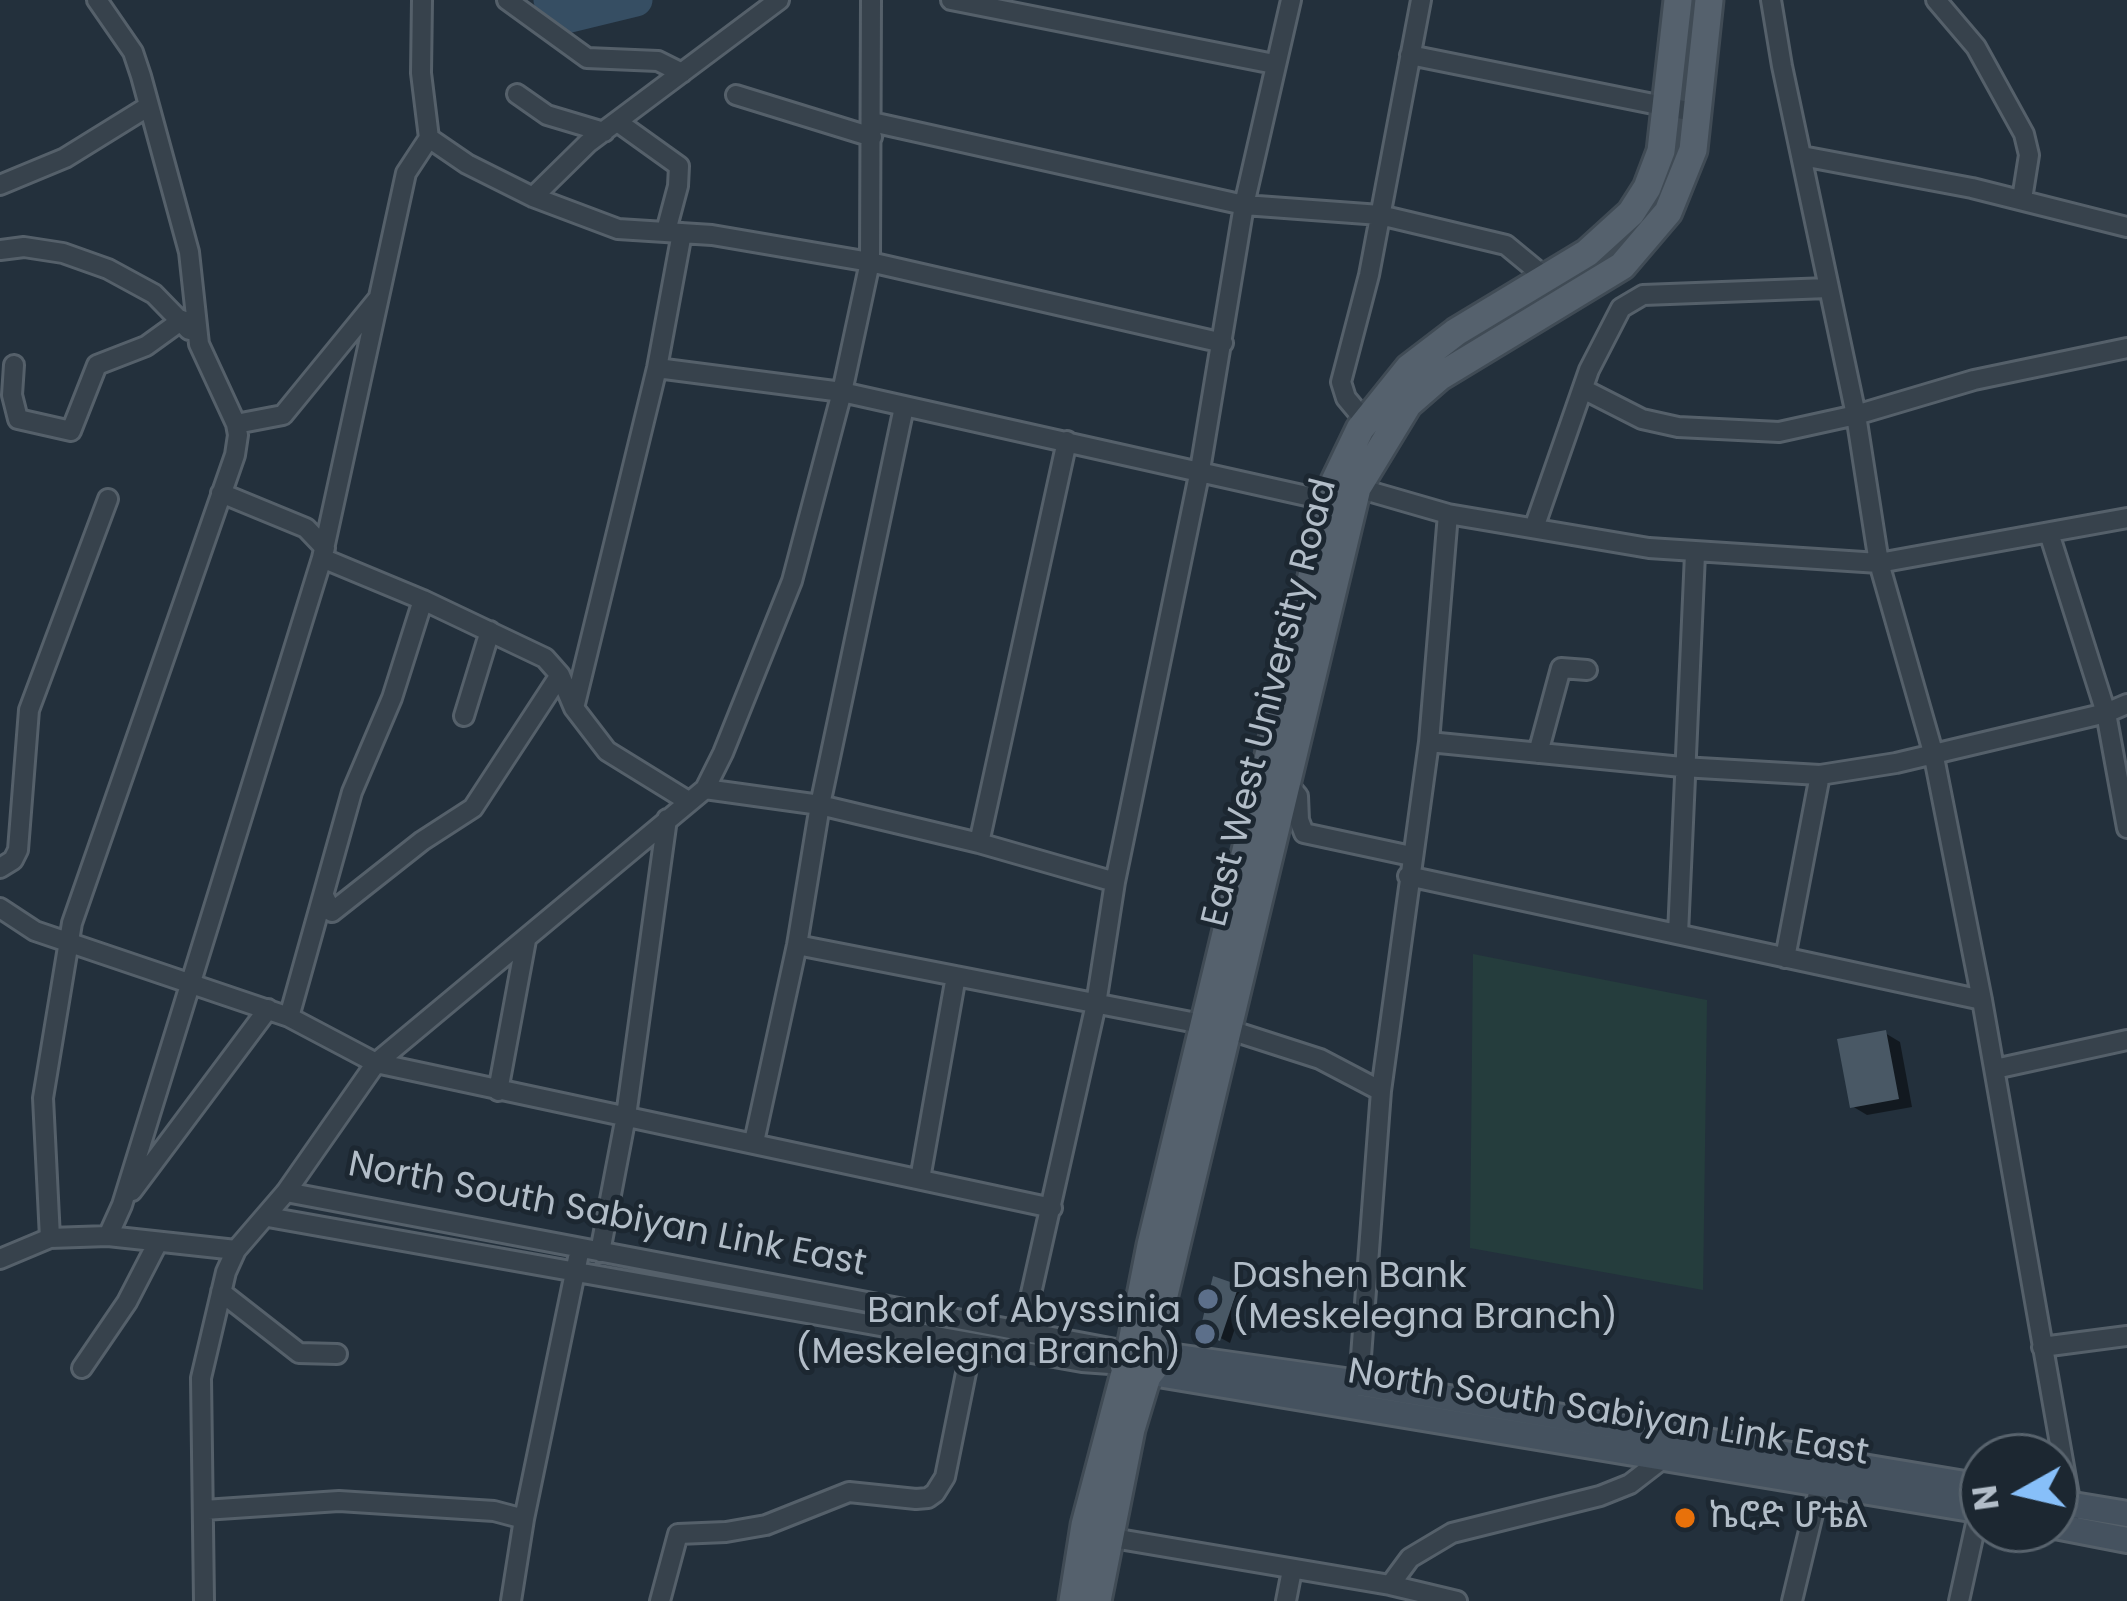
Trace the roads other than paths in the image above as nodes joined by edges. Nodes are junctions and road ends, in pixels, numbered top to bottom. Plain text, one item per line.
1 (98, 0) edge
2 (422, 0) edge
3 (507, 0) edge
4 (779, 0) edge
5 (871, 0) edge
6 (951, 0) edge
7 (1291, 0) edge
8 (1421, 0) edge
9 (1678, 0) edge
10 (1709, 0) edge
11 (1772, 0) edge
12 (1936, 0) edge
13 (1410, 55) junction
14 (1274, 64) junction
15 (682, 73) junction
16 (517, 94) dead end
17 (736, 95) dead end
18 (148, 106) junction
19 (1669, 108) junction
20 (1698, 113) junction
21 (612, 128) junction
22 (872, 130) junction
23 (429, 138) junction
24 (1802, 156) junction
25 (0, 185) edge
26 (533, 196) junction
27 (2022, 199) junction
28 (1244, 206) junction
29 (1380, 215) junction
30 (2127, 227) edge
31 (674, 232) junction
32 (0, 250) edge
33 (870, 262) junction
34 (1546, 278) junction
35 (1828, 288) junction
36 (380, 296) junction
37 (182, 320) junction
38 (199, 344) junction
39 (1223, 344) junction
40 (2127, 348) edge
41 (14, 365) dead end
42 (657, 368) junction
43 (1583, 388) junction
44 (842, 392) junction
45 (904, 407) junction
46 (1856, 415) junction
47 (1366, 422) junction
48 (236, 424) junction
49 (1066, 441) junction
50 (1200, 470) junction
51 (1340, 490) junction
52 (221, 493) junction
53 (108, 500) dead end
54 (1448, 514) junction
55 (2127, 518) edge
56 (1534, 528) junction
57 (2049, 532) junction
58 (324, 553) junction
59 (1695, 554) junction
60 (1879, 563) junction
61 (424, 600) junction
62 (490, 631) junction
63 (1587, 670) dead end
64 (560, 675) junction
65 (2127, 704) edge
66 (574, 708) junction
67 (2106, 712) junction
68 (464, 716) dead end
69 (1429, 742) junction
70 (1933, 752) junction
71 (1538, 753) junction
72 (1682, 767) junction
73 (1820, 775) junction
74 (1287, 784) junction
75 (705, 789) junction
76 (688, 801) junction
77 (820, 805) junction
78 (667, 819) junction
79 (2127, 828) edge
80 (979, 843) junction
81 (1410, 866) junction
82 (0, 868) edge
83 (1115, 882) junction
84 (324, 896) junction
85 (0, 908) edge
86 (1678, 934) junction
87 (526, 940) junction
88 (69, 942) junction
89 (797, 945) junction
90 (1785, 958) junction
91 (956, 976) junction
92 (190, 985) junction
93 (1982, 1000) junction
94 (1096, 1004) junction
95 (268, 1009) junction
96 (289, 1017) junction
97 (1216, 1026) junction
98 (2127, 1040) edge
99 (376, 1063) junction
100 (1995, 1069) junction
101 (1382, 1090) junction
102 (498, 1091) junction
103 (626, 1116) junction
104 (754, 1142) junction
105 (920, 1179) junction
106 (286, 1192) junction
107 (122, 1204) junction
108 (1052, 1208) junction
109 (268, 1216) junction
110 (108, 1236) junction
111 (50, 1238) junction
112 (158, 1242) junction
113 (236, 1250) junction
114 (585, 1257) junction
115 (0, 1259) edge
116 (221, 1292) junction
117 (1023, 1329) junction
118 (2127, 1336) edge
119 (972, 1343) junction
120 (2042, 1347) junction
121 (337, 1354) dead end
122 (1139, 1360) junction
123 (82, 1368) dead end
124 (1359, 1383) junction
125 (2053, 1433) edge
126 (1665, 1457) junction
127 (1747, 1460) junction
128 (1820, 1485) junction
129 (1959, 1499) edge
130 (1959, 1500) edge
131 (204, 1510) junction
132 (2127, 1514) edge
133 (2079, 1516) edge
134 (524, 1519) junction
135 (2079, 1522) edge
136 (1107, 1537) junction
137 (2127, 1540) edge
138 (1970, 1553) edge
139 (1292, 1570) junction
140 (1390, 1585) junction
141 (204, 1601) edge
142 (512, 1601) edge
143 (660, 1601) edge
144 (1073, 1601) edge
145 (1097, 1601) edge
146 (1286, 1601) edge
147 (1454, 1601) edge
148 (1792, 1601) edge
149 (1959, 1601) edge

1 - 18 street
2 - 23 street
3 - 15 street
4 - 15 street
5 - 22 street
6 - 14 street
7 - 14 street
8 - 13 street
9 - 19 main road, East West University Road
10 - 20 main road, East West University Road
11 - 24 street
12 - 27 street
13 - 19 street
13 - 29 street
14 - 28 street
15 - 21 street
16 - 21 street
17 - 22 street
18 - 25 street
18 - 38 street
19 - 20 street
19 - 34 main road, East West University Road
20 - 51 main road, East West University Road
21 - 26 street
21 - 31 street
22 - 28 street
22 - 33 street
23 - 26 street
23 - 36 street
24 - 27 street
24 - 35 street
26 - 31 street
27 - 30 street
28 - 29 street
28 - 39 street
29 - 34 street
29 - 47 street
31 - 33 street
31 - 42 street
32 - 37 street
33 - 39 street
33 - 44 street
34 - 47 main road, East West University Road
35 - 43 street
35 - 46 street
36 - 48 street
36 - 58 street
37 - 38 street
37 - 41 street
38 - 48 street
39 - 50 street
40 - 46 street
42 - 44 street
42 - 66 street
43 - 46 street
43 - 56 street
44 - 45 street
44 - 75 street
45 - 49 street
45 - 77 street
46 - 60 street
47 - 51 main road, East West University Road
48 - 52 street
49 - 50 street
49 - 80 street
50 - 51 street
50 - 83 street
51 - 54 street
51 - 74 main road, East West University Road
51 - 97 main road, East West University Road
52 - 58 street
52 - 88 street
53 - 82 street
54 - 56 street
54 - 69 street
55 - 57 street
56 - 59 street
57 - 60 street
57 - 67 street
58 - 61 street
58 - 92 street
59 - 60 street
59 - 72 street
60 - 70 street
61 - 62 street
61 - 84 street
62 - 64 street
62 - 68 street
63 - 71 street
64 - 66 street
64 - 84 street
65 - 67 street
66 - 76 street
67 - 70 street
67 - 79 street
69 - 71 street
69 - 81 street
70 - 73 street
70 - 93 street
71 - 72 street
72 - 73 street
72 - 86 street
73 - 90 street
74 - 81 street
74 - 97 main road, East West University Road
75 - 76 street
75 - 77 street
76 - 78 street
77 - 80 street
77 - 89 street
78 - 87 street
78 - 103 street
80 - 83 street
81 - 86 street
81 - 101 street
83 - 94 street
84 - 96 street
85 - 88 street
86 - 90 street
87 - 99 street
87 - 102 street
88 - 92 street
88 - 111 street
89 - 91 street
89 - 104 street
90 - 93 street
91 - 94 street
91 - 105 street
92 - 95 street
92 - 107 street
93 - 100 street
94 - 97 street
94 - 108 street
95 - 96 street
95 - 107 street
96 - 99 street
97 - 101 street
97 - 122 main road, East West University Road
98 - 100 street
99 - 102 street
99 - 106 street
100 - 120 street
101 - 124 street
102 - 103 street
103 - 104 street
103 - 114 street
104 - 105 street
105 - 108 street
106 - 109 street
106 - 114 street, North South Sabiyan Link East
107 - 110 street
108 - 117 street
109 - 113 street
109 - 114 street, North South Sabiyan Link East
110 - 111 street
110 - 112 street
111 - 115 street
112 - 113 street
112 - 123 street
113 - 116 street
114 - 117 street, North South Sabiyan Link East
114 - 119 street, North South Sabiyan Link East
114 - 134 street
116 - 121 street
116 - 131 street
117 - 122 street, North South Sabiyan Link East
118 - 120 street
119 - 122 street, North South Sabiyan Link East
119 - 143 street
120 - 125 street
122 - 124 main road, North South Sabiyan Link East
122 - 126 main road, North South Sabiyan Link East
122 - 136 main road, East West University Road
122 - 144 main road, East West University Road
124 - 127 main road, North South Sabiyan Link East
126 - 127 main road, North South Sabiyan Link East
126 - 140 street
127 - 128 main road, North South Sabiyan Link East
127 - 129 main road, North South Sabiyan Link East
128 - 130 main road, North South Sabiyan Link East
128 - 148 street
131 - 134 street
131 - 141 street
132 - 133 main road
134 - 142 street
135 - 137 main road
136 - 139 street
136 - 145 main road, East West University Road
138 - 149 street
139 - 140 street
139 - 146 street
140 - 147 street

